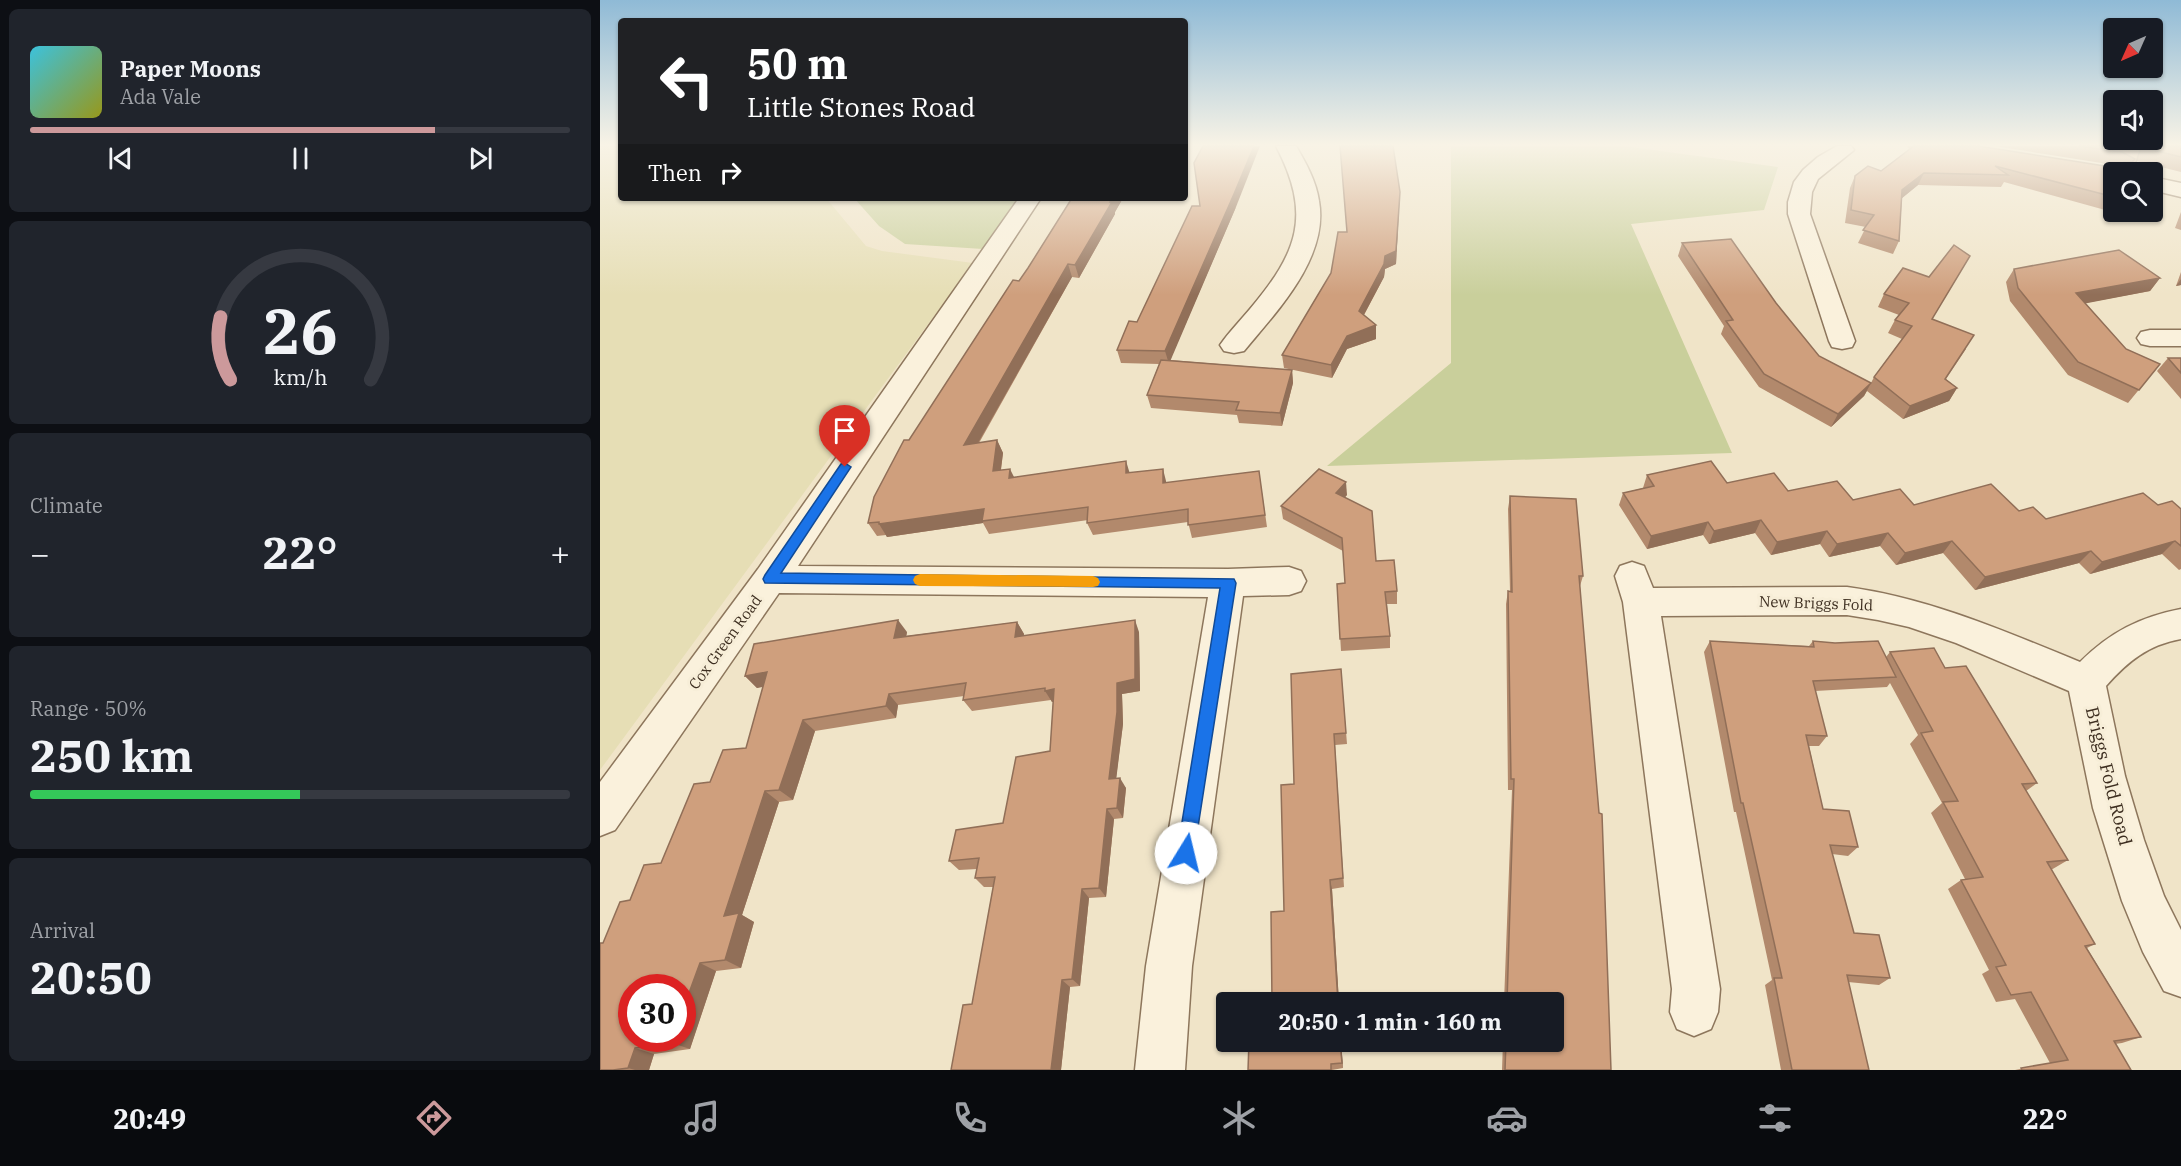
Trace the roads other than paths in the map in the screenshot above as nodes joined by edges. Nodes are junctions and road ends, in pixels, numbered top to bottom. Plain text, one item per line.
1 (1306, 196) edge
2 (1800, 196) edge
3 (1027, 201) edge
4 (1842, 341) dead end
5 (1234, 345) dead end
6 (770, 579) junction
7 (1289, 581) dead end
8 (1228, 583) junction
9 (2181, 624) edge
10 (2086, 681) junction
11 (600, 816) edge
12 (2181, 974) edge
13 (1694, 1012) dead end
14 (1160, 1070) edge

1 - 5 street
2 - 4 street
3 - 6 street, Cox Green Road
6 - 8 street
6 - 11 street, Cox Green Road
7 - 8 street
8 - 14 street
9 - 10 street
10 - 12 street, Briggs Fold Road
10 - 13 street, New Briggs Fold

